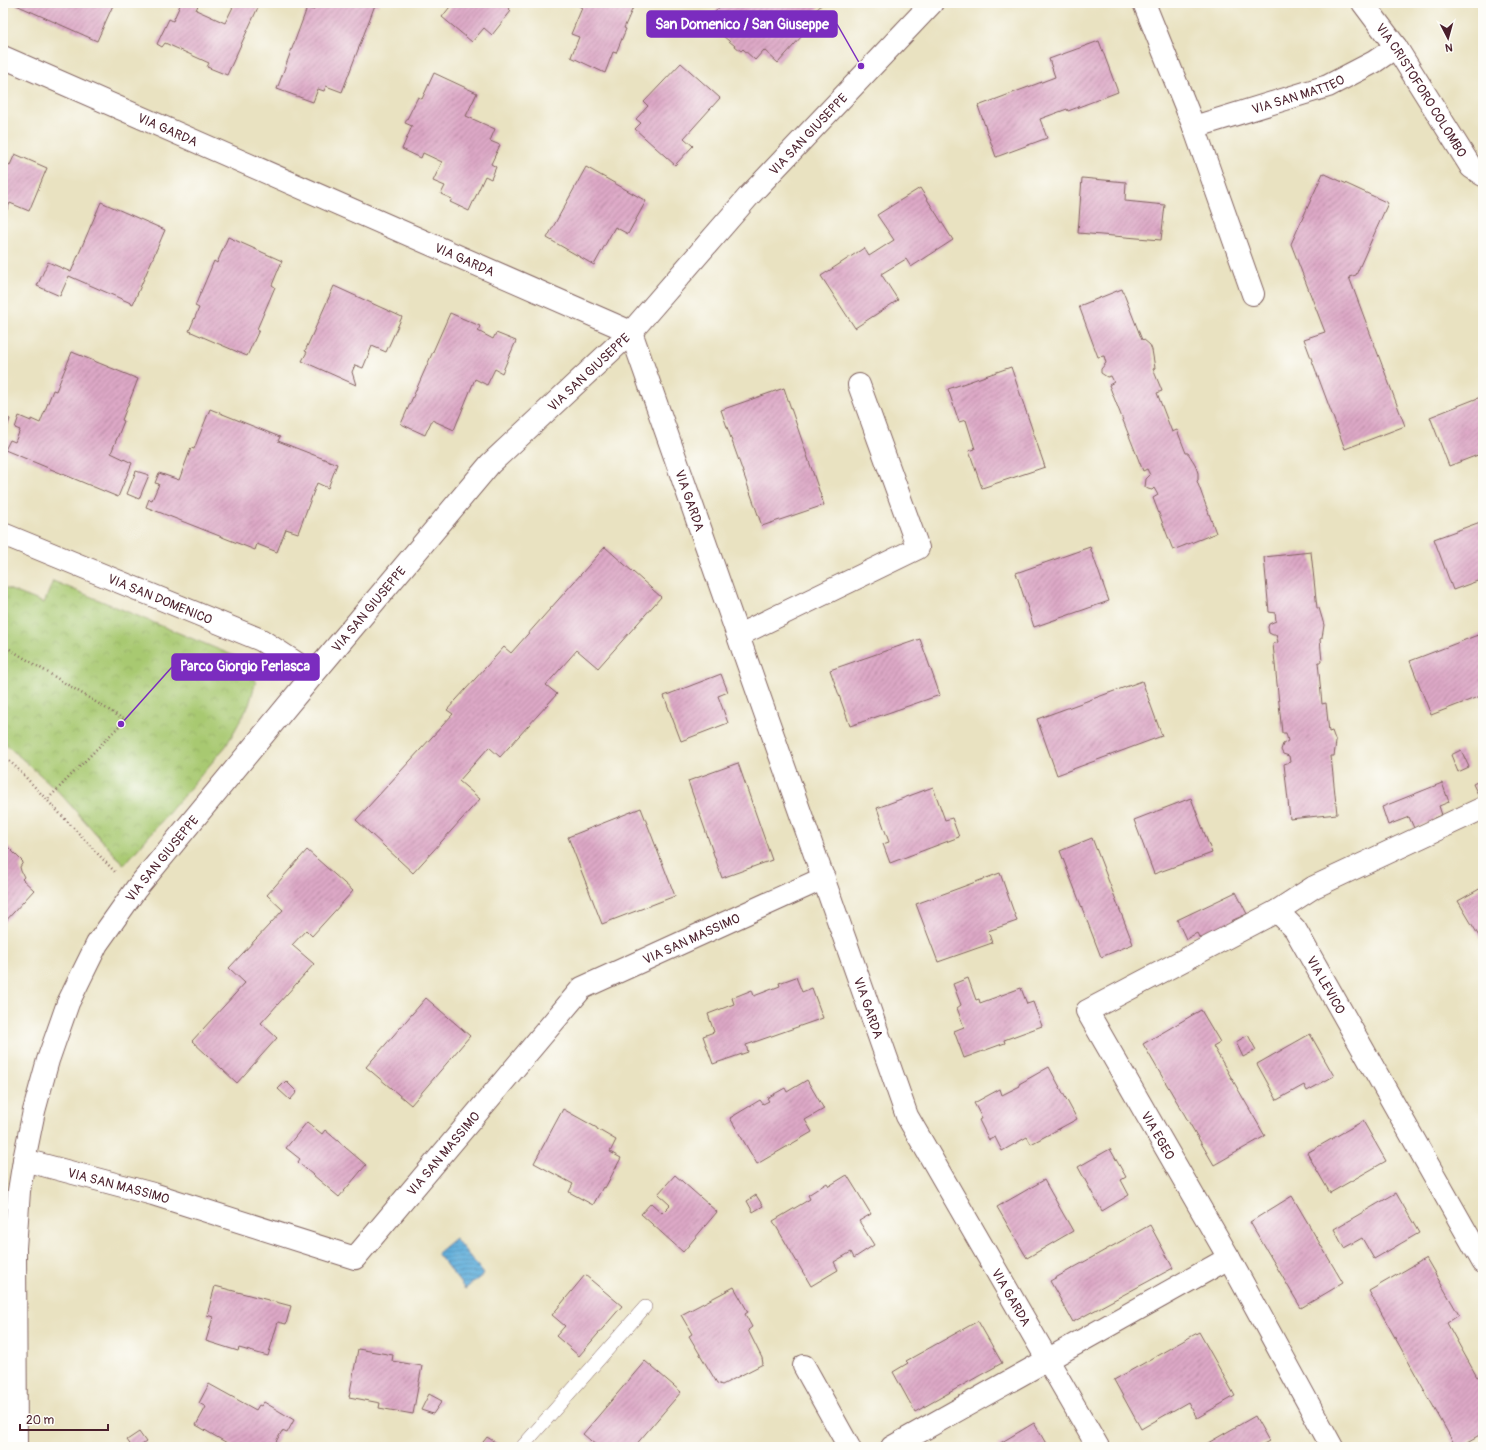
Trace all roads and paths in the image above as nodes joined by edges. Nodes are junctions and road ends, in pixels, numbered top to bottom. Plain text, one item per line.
1 (932, 3) edge
2 (1144, 3) edge
3 (1363, 3) edge
4 (1396, 47) junction
5 (3, 57) edge
6 (1194, 127) junction
7 (1483, 175) edge
8 (1253, 294) dead end
9 (631, 332) junction
10 (859, 385) dead end
11 (3, 534) edge
12 (739, 635) junction
13 (3, 645) edge
14 (312, 676) junction
15 (3, 756) edge
16 (47, 800) junction
17 (1483, 808) edge
18 (117, 874) dead end
19 (824, 878) junction
20 (1277, 911) junction
21 (24, 1160) junction
22 (9, 1248) edge
23 (1229, 1258) junction
24 (1483, 1262) edge
25 (645, 1307) dead end
26 (1048, 1359) junction
27 (804, 1366) dead end
28 (16, 1447) edge
29 (522, 1447) edge
30 (849, 1447) edge
31 (892, 1447) edge
32 (1098, 1447) edge
33 (1332, 1447) edge

1 - 9 street, VIA SAN GIUSEPPE
2 - 6 street
3 - 4 street, VIA CRISTOFORO COLOMBO
4 - 6 street, VIA SAN MATTEO
4 - 7 street, VIA CRISTOFORO COLOMBO
5 - 9 street, VIA GARDA
6 - 8 street
9 - 12 street, VIA GARDA
9 - 14 street, VIA SAN GIUSEPPE
10 - 12 street
11 - 14 street, VIA SAN DOMENICO
12 - 19 street, VIA GARDA
13 - 16 path
14 - 21 street, VIA SAN GIUSEPPE
15 - 16 path
16 - 18 path
17 - 20 street
19 - 21 street, VIA SAN MASSIMO
19 - 26 street, VIA GARDA
20 - 23 street, VIA EGEO
20 - 24 street, VIA LEVICO
21 - 22 street, VIA SAN GIUSEPPE
22 - 28 street, VIA SAN GIUSEPPE
23 - 26 street
23 - 33 street, VIA EGEO
25 - 29 lane
26 - 31 street
26 - 32 street, VIA GARDA
27 - 30 street

